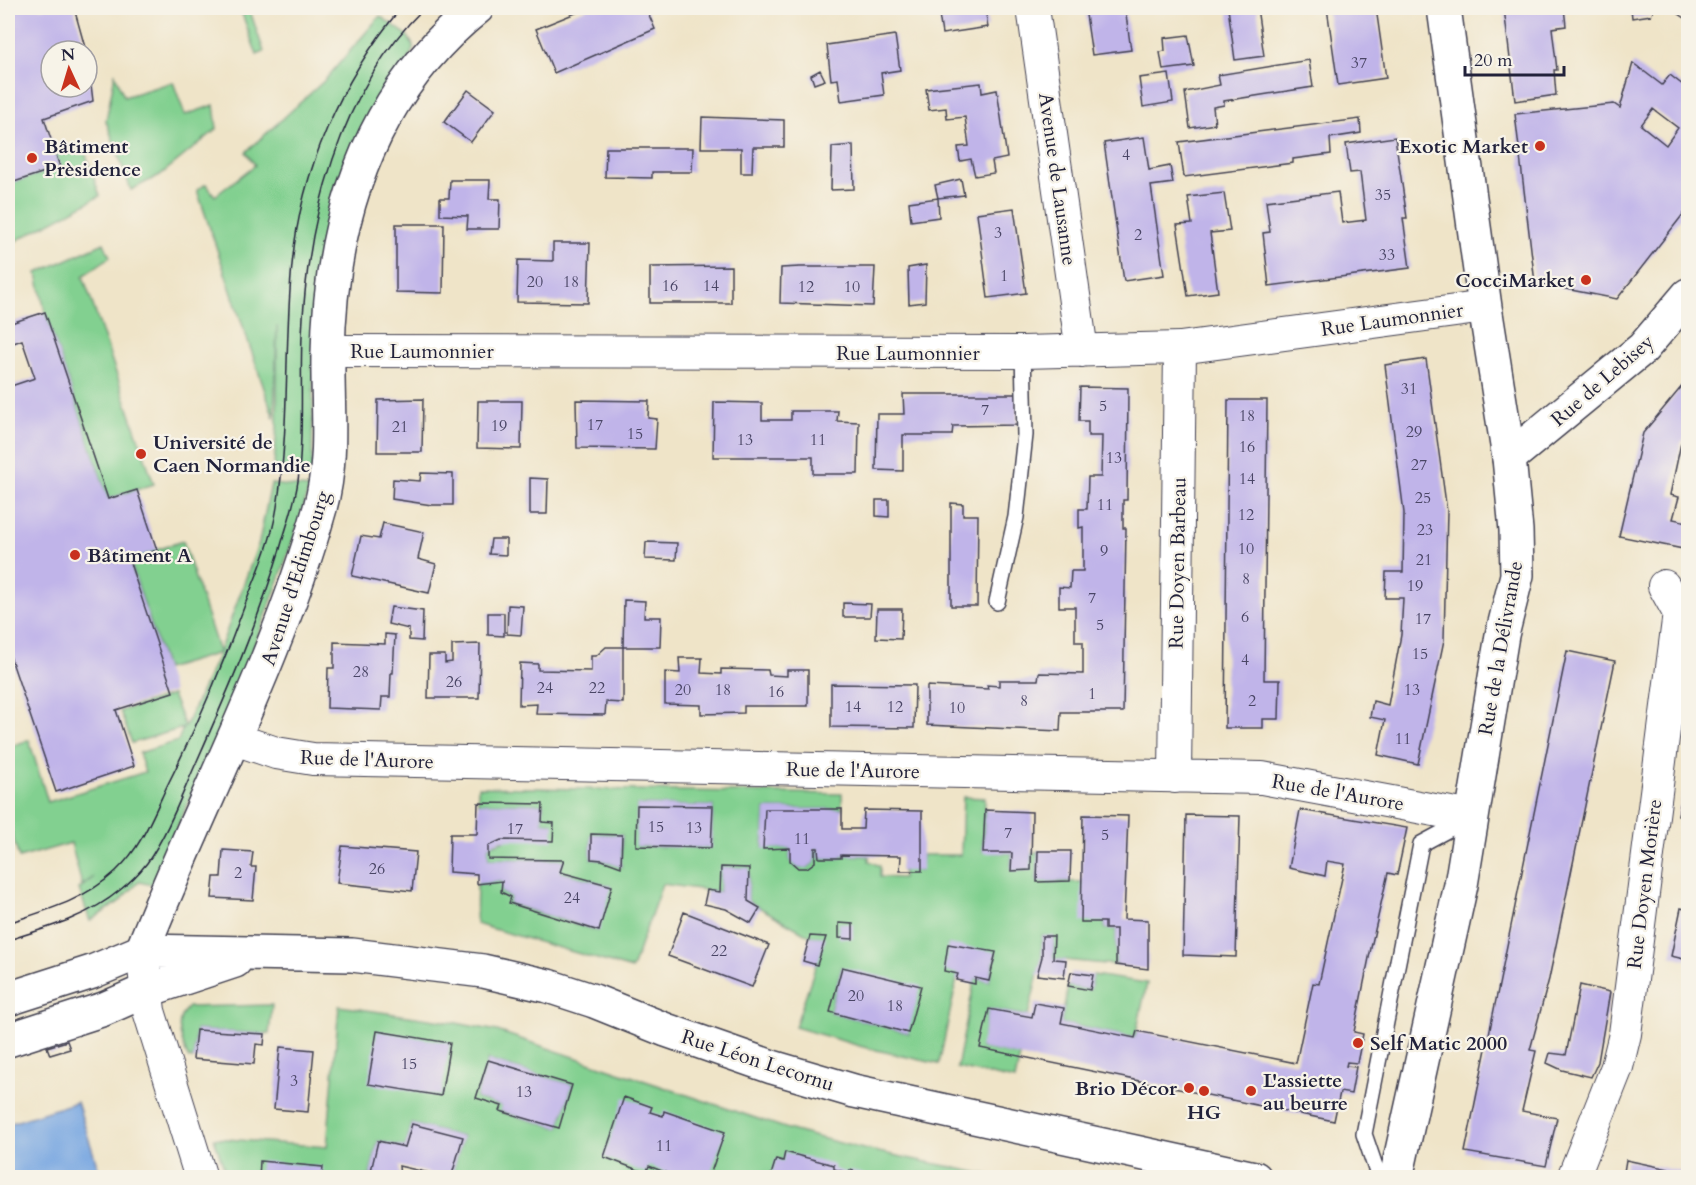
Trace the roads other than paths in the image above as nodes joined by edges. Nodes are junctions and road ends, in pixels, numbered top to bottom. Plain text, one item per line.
1 (477, 8) edge
2 (1033, 8) edge
3 (1444, 8) edge
4 (1689, 295) edge
5 (1485, 307) junction
6 (1180, 348) junction
7 (328, 351) junction
8 (1082, 351) junction
9 (1023, 352) junction
10 (1509, 458) junction
11 (1664, 586) dead end
12 (996, 602) dead end
13 (235, 739) junction
14 (1175, 777) junction
15 (1472, 817) junction
16 (142, 951) junction
17 (262, 953) junction
18 (145, 991) junction
19 (8, 999) edge
20 (8, 1040) edge
21 (201, 1178) edge
22 (1255, 1178) edge
23 (1379, 1178) edge
24 (1396, 1178) edge
25 (1573, 1178) edge

1 - 7 main road, Avenue d'Edimbourg
2 - 8 street, Avenue de Lausanne
3 - 5 main road, Rue de la Délivrande
4 - 10 main road, Rue de Lebisey
5 - 6 street, Rue Laumonnier
5 - 10 main road, Rue de la Délivrande
6 - 8 street, Rue Laumonnier
6 - 14 street, Rue Doyen Barbeau
7 - 9 street, Rue Laumonnier
7 - 13 main road, Avenue d'Edimbourg
8 - 9 street, Rue Laumonnier
9 - 12 lane
10 - 15 main road, Rue de la Délivrande
11 - 25 street, Rue Doyen Morière
13 - 14 street, Rue de l'Aurore
13 - 16 main road, Avenue d'Edimbourg
14 - 15 street, Rue de l'Aurore
15 - 23 lane
15 - 24 main road, Rue de la Délivrande
16 - 17 main road, Rue Léon Lecornu
16 - 18 street
16 - 19 main road
17 - 18 main road, Rue Léon Lecornu
17 - 22 main road, Rue Léon Lecornu
18 - 20 main road, Rue Léon Lecornu
18 - 21 street

